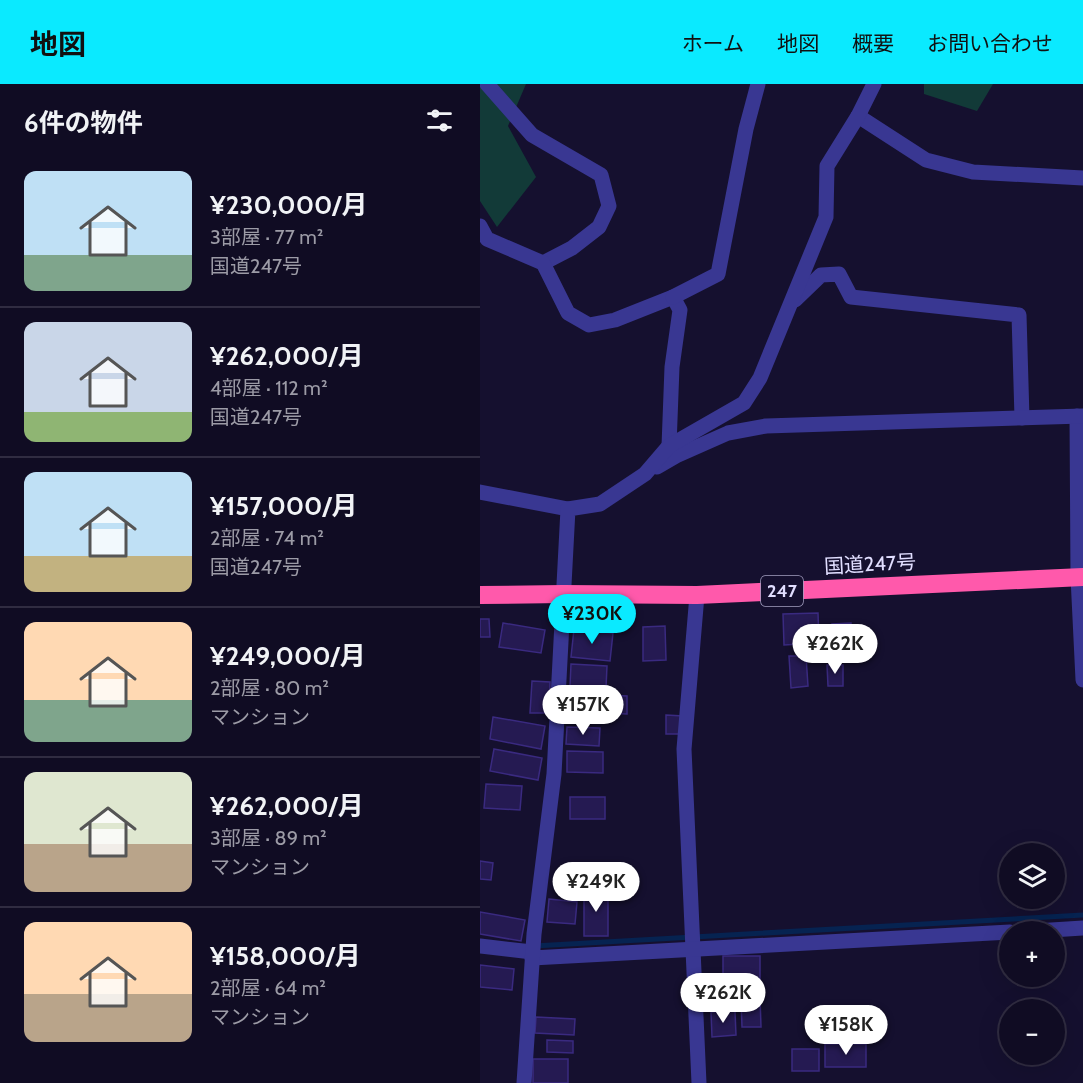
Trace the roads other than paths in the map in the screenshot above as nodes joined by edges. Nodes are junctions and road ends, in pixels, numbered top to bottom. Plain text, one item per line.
1 (487, 84) edge
2 (758, 84) edge
3 (874, 84) edge
4 (858, 116) junction
5 (1083, 178) edge
6 (480, 226) edge
7 (543, 262) junction
8 (673, 297) junction
9 (791, 304) junction
10 (1080, 416) edge
11 (1022, 418) junction
12 (669, 446) junction
13 (645, 474) junction
14 (480, 492) edge
15 (567, 509) junction
16 (1081, 577) edge
17 (482, 593) edge
18 (563, 594) junction
19 (697, 595) junction
20 (1083, 680) edge
21 (1083, 928) edge
22 (1065, 929) edge
23 (999, 933) edge
24 (480, 946) edge
25 (693, 948) junction
26 (532, 953) junction
27 (524, 1083) edge
28 (699, 1083) edge

1 - 7 street
2 - 8 street
3 - 4 street
4 - 5 street
4 - 9 street
6 - 7 street
7 - 8 street
8 - 12 street
9 - 11 street
9 - 12 street
10 - 11 street
10 - 16 street
11 - 13 street
12 - 13 street
13 - 15 street
14 - 15 street
15 - 18 street
16 - 19 highway, 国道247号 / 247
16 - 20 street
17 - 18 highway, 国道247号 / 247
18 - 19 highway, 国道247号 / 247
18 - 26 street
19 - 25 street
21 - 22 street
23 - 25 street
24 - 26 street
25 - 26 street
25 - 28 street
26 - 27 street

